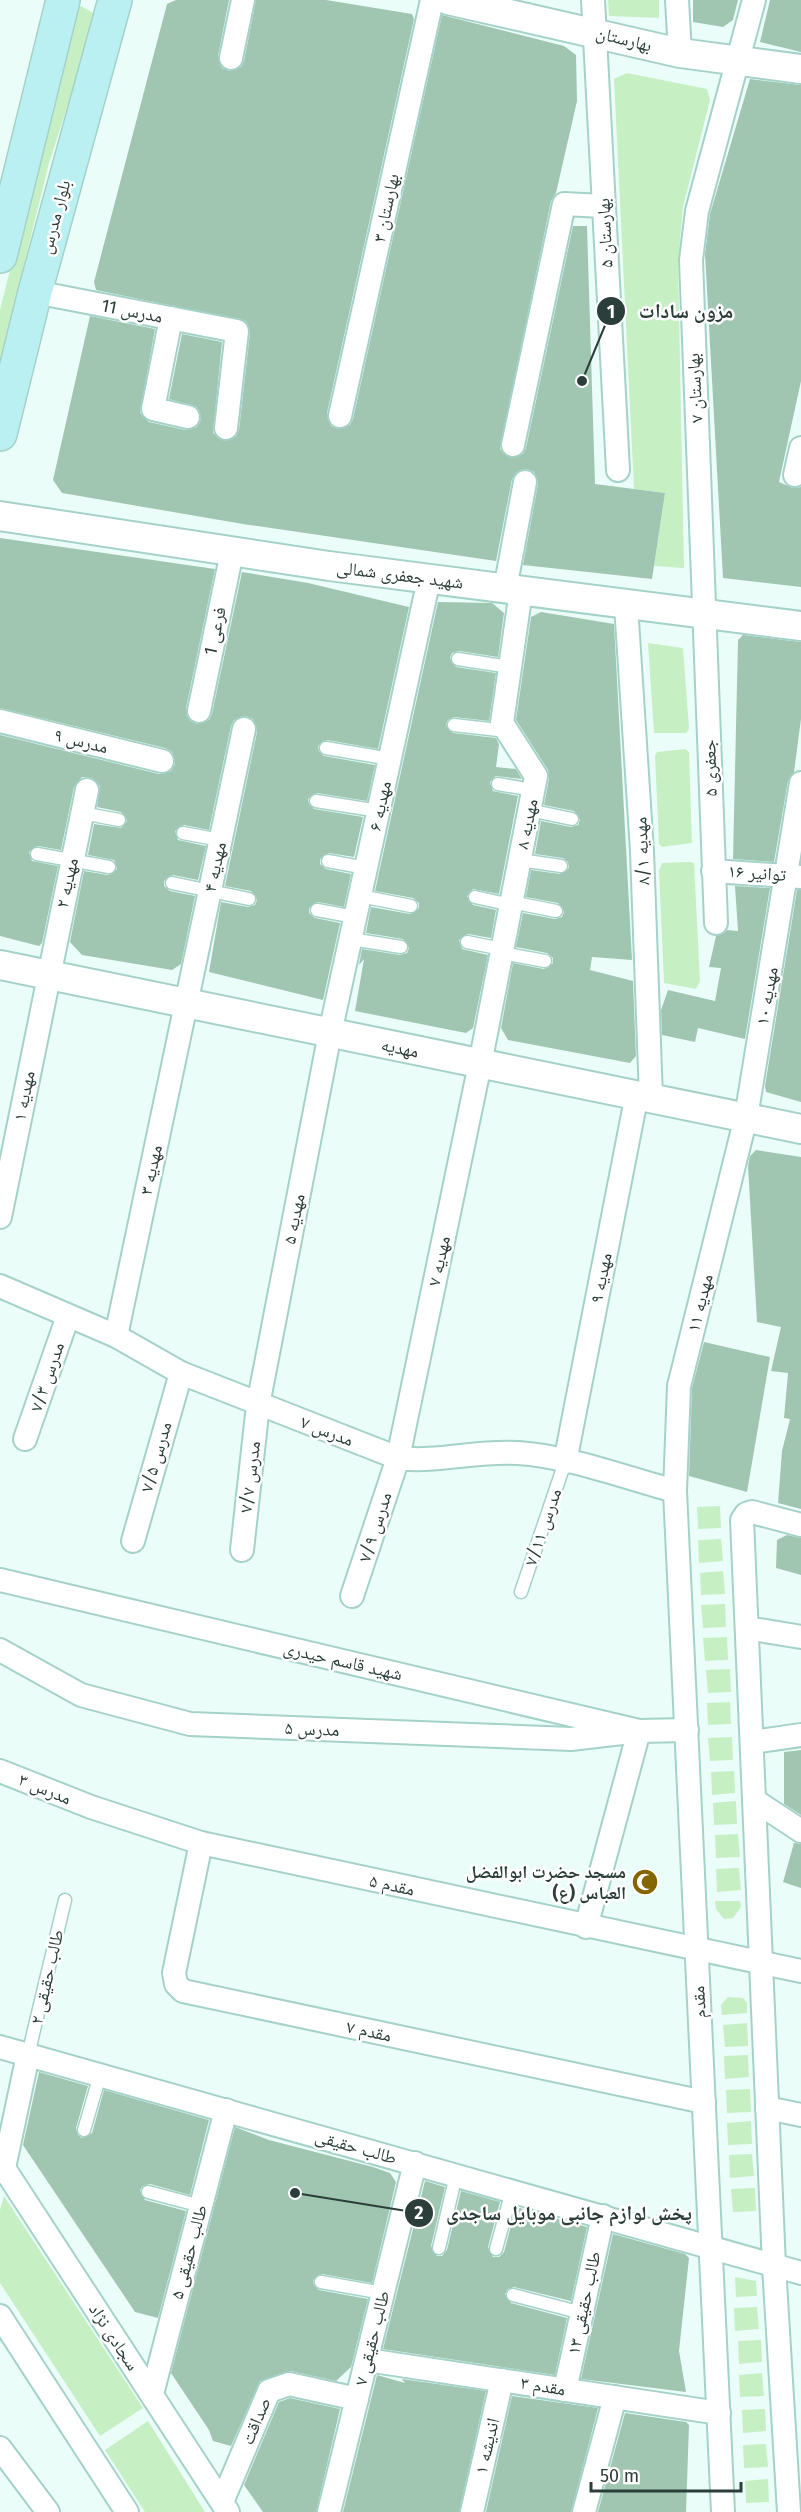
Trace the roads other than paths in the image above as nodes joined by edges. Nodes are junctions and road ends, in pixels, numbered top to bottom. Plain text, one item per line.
1 (243, 0) edge
2 (432, 0) edge
3 (448, 0) edge
4 (593, 0) edge
5 (677, 0) edge
6 (754, 0) edge
7 (63, 5) edge
8 (111, 5) edge
9 (594, 32) junction
10 (680, 53) junction
11 (231, 58) dead end
12 (739, 59) junction
13 (801, 69) edge
14 (603, 206) junction
15 (0, 256) edge
16 (34, 291) junction
17 (171, 318) junction
18 (340, 416) dead end
19 (188, 417) dead end
20 (226, 428) dead end
21 (0, 434) edge
22 (513, 445) dead end
23 (618, 470) dead end
24 (525, 482) dead end
25 (0, 516) edge
26 (232, 552) junction
27 (429, 579) junction
28 (513, 590) junction
29 (626, 605) junction
30 (705, 614) junction
31 (801, 626) edge
32 (458, 659) dead end
33 (510, 668) junction
34 (199, 711) dead end
35 (0, 721) edge
36 (454, 725) dead end
37 (244, 729) dead end
38 (507, 731) junction
39 (326, 748) dead end
40 (390, 759) junction
41 (162, 761) dead end
42 (801, 783) edge
43 (498, 784) dead end
44 (87, 790) dead end
45 (531, 800) junction
46 (316, 801) dead end
47 (379, 811) junction
48 (82, 813) junction
49 (572, 819) dead end
50 (119, 820) dead end
51 (183, 833) dead end
52 (220, 840) junction
53 (37, 854) dead end
54 (72, 860) junction
55 (520, 860) junction
56 (328, 861) dead end
57 (561, 866) dead end
58 (109, 867) dead end
59 (366, 868) junction
60 (713, 871) junction
61 (794, 876) edge
62 (172, 883) dead end
63 (210, 891) junction
64 (475, 897) dead end
65 (249, 899) dead end
66 (511, 903) junction
67 (411, 906) dead end
68 (358, 907) junction
69 (317, 910) dead end
70 (555, 911) dead end
71 (716, 922) dead end
72 (351, 939) junction
73 (467, 942) dead end
74 (401, 947) dead end
75 (502, 951) junction
76 (545, 961) dead end
77 (0, 965) edge
78 (48, 975) junction
79 (186, 1005) junction
80 (330, 1033) junction
81 (480, 1064) junction
82 (644, 1096) junction
83 (746, 1117) junction
84 (801, 1129) edge
85 (0, 1217) edge
86 (0, 1286) edge
87 (68, 1316) junction
88 (116, 1336) junction
89 (181, 1373) junction
90 (258, 1405) junction
91 (25, 1439) dead end
92 (398, 1458) junction
93 (565, 1462) junction
94 (675, 1491) junction
95 (801, 1525) edge
96 (133, 1541) dead end
97 (242, 1550) dead end
98 (0, 1580) edge
99 (521, 1592) dead end
100 (352, 1596) dead end
101 (747, 1628) junction
102 (801, 1637) edge
103 (0, 1650) edge
104 (687, 1730) junction
105 (639, 1731) junction
106 (801, 1735) edge
107 (752, 1742) junction
108 (0, 1771) edge
109 (754, 1800) junction
110 (91, 1808) joint
111 (801, 1831) edge
112 (201, 1843) junction
113 (65, 1900) dead end
114 (586, 1927) junction
115 (696, 1949) junction
116 (760, 1963) junction
117 (801, 1971) edge
118 (0, 2047) edge
119 (28, 2055) junction
120 (100, 2075) junction
121 (705, 2102) junction
122 (767, 2108) junction
123 (226, 2110) junction
124 (801, 2115) edge
125 (84, 2130) dead end
126 (415, 2163) junction
127 (2, 2165) edge
128 (456, 2175) junction
129 (512, 2191) junction
130 (148, 2192) dead end
131 (201, 2206) junction
132 (603, 2216) junction
133 (712, 2247) junction
134 (439, 2248) dead end
135 (496, 2249) dead end
136 (774, 2266) junction
137 (801, 2273) edge
138 (321, 2282) dead end
139 (383, 2294) junction
140 (513, 2295) dead end
141 (582, 2313) junction
142 (0, 2316) edge
143 (367, 2360) junction
144 (502, 2380) junction
145 (565, 2390) junction
146 (152, 2394) junction
147 (615, 2397) junction
148 (357, 2399) junction
149 (719, 2413) junction
150 (0, 2448) edge
151 (225, 2507) edge
152 (48, 2512) edge
153 (127, 2512) edge
154 (329, 2512) edge
155 (472, 2512) edge
156 (584, 2512) edge
157 (723, 2512) edge
158 (789, 2512) edge

1 - 11 street
2 - 18 street, بهارستان ۳
3 - 9 street, بهارستان
4 - 9 street, بهارستان ۵
5 - 10 street
6 - 12 street, بهارستان ۷
7 - 15 main road
8 - 16 main road, بلوار مدرس
9 - 10 street, بهارستان
9 - 14 street, بهارستان ۵
10 - 12 street, بهارستان
12 - 13 street, بهارستان
12 - 30 street, بهارستان ۷
14 - 22 street
14 - 23 street, بهارستان ۵
16 - 17 street, مدرس 11
16 - 21 main road, بلوار مدرس
17 - 19 street
17 - 20 street, مدرس 11
24 - 28 street, مهدیه ۸
25 - 26 street, شهید جعفری شمالی
26 - 27 street, شهید جعفری شمالی
26 - 34 street, فرعی 1
27 - 28 street, شهید جعفری شمالی
27 - 40 street, مهدیه ۶
28 - 29 street, شهید جعفری شمالی
28 - 33 street, مهدیه ۸
29 - 30 street, شهید جعفری شمالی
29 - 82 street, مهدیه ۸/۱
30 - 31 street, شهید جعفری شمالی
30 - 60 street, جعفری ۵
32 - 33 lane
33 - 38 street, مهدیه ۸
35 - 41 street, مدرس ۹
36 - 38 lane
37 - 52 street, مهدیه ۴
38 - 45 street, مهدیه ۸
39 - 40 lane
40 - 47 street, مهدیه ۶
42 - 61 street, مهدیه ۱۰
43 - 45 lane
44 - 48 street, مهدیه ۲
45 - 49 lane
45 - 55 street, مهدیه ۸
46 - 47 lane
47 - 59 street, مهدیه ۶
48 - 50 lane
48 - 54 street, مهدیه ۲
51 - 52 lane
52 - 63 street, مهدیه ۴
53 - 54 lane
54 - 58 lane
54 - 78 street, مهدیه ۲
55 - 57 lane
55 - 66 street, مهدیه ۸
56 - 59 lane
59 - 68 street, مهدیه ۶
60 - 61 street, توانیر ۱۶
60 - 71 street, جعفری ۵
61 - 83 street, مهدیه ۱۰
62 - 63 lane
63 - 65 lane
63 - 79 street, مهدیه ۴
64 - 66 lane
66 - 70 lane
66 - 75 street, مهدیه ۸
67 - 68 lane
68 - 69 lane
68 - 72 street, مهدیه ۶
72 - 74 lane
72 - 80 street, مهدیه ۶
73 - 75 lane
75 - 76 lane
75 - 81 street, مهدیه ۸
77 - 78 street, مهدیه
78 - 79 street, مهدیه
78 - 85 street, مهدیه ۱
79 - 80 street, مهدیه
79 - 88 street, مهدیه ۳
80 - 81 street, مهدیه
80 - 90 street, مهدیه ۵
81 - 82 street, مهدیه
81 - 92 street, مهدیه ۷
82 - 83 street, مهدیه
82 - 93 street, مهدیه ۹
83 - 84 street, مهدیه
83 - 94 street, مهدیه ۱۱
86 - 87 street, مدرس ۷
87 - 88 street, مدرس ۷
87 - 91 street, مدرس ۷/۳
88 - 89 street, مدرس ۷
89 - 90 street, مدرس ۷
89 - 96 street, مدرس ۷/۵
90 - 92 street, مدرس ۷
90 - 97 street, مدرس ۷/۷
92 - 93 street, مدرس ۷
92 - 100 street, مدرس ۷/۹
93 - 94 street, مدرس ۷
93 - 99 lane, مدرس ۷/۱۱
94 - 104 street, مقدم
95 - 101 street
98 - 105 street, شهید قاسم حیدری
101 - 102 street
101 - 107 street
103 - 105 street, مدرس ۵
104 - 105 street, شهید قاسم حیدری
104 - 115 street, مقدم
105 - 114 street
106 - 107 street
107 - 109 street
108 - 110 street, مدرس ۳
109 - 111 street
109 - 116 street
110 - 112 street, مقدم ۵
112 - 114 street, مقدم ۵
112 - 121 street, مقدم ۷
113 - 119 lane, طالب حقیقی ۲
114 - 115 street, مقدم ۵
115 - 116 street, مقدم ۵
115 - 121 street, مقدم
116 - 117 street, مقدم ۵
116 - 122 street
118 - 119 street, طالب حقیقی
119 - 120 street, طالب حقیقی
119 - 127 street
120 - 123 street, طالب حقیقی
120 - 125 lane
121 - 133 street, مقدم
122 - 124 street
122 - 136 street
123 - 126 street, طالب حقیقی
123 - 131 street, طالب حقیقی ۵
126 - 128 street, طالب حقیقی
126 - 139 street, طالب حقیقی ۷
127 - 146 street, سجادی نژاد
128 - 129 street, طالب حقیقی
128 - 134 lane
129 - 132 street, طالب حقیقی
129 - 135 lane
130 - 131 lane
131 - 146 street, طالب حقیقی ۵
132 - 133 street, طالب حقیقی
132 - 141 street, طالب حقیقی ۱۳
133 - 136 street, طالب حقیقی
133 - 149 street, مقدم
136 - 137 street, طالب حقیقی
136 - 158 street
138 - 139 lane
139 - 143 street, طالب حقیقی ۷
140 - 141 lane
141 - 145 street, طالب حقیقی ۱۳
142 - 153 street
143 - 144 street, مقدم ۳
143 - 148 street, طالب حقیقی ۷
144 - 145 street, مقدم ۳
144 - 155 street, اندیشه ۱
145 - 147 street, مقدم ۳
146 - 151 street, سجادی نژاد
147 - 149 street, مقدم ۳
147 - 156 street
148 - 151 street, صداقت
148 - 154 street, طالب حقیقی ۷
149 - 157 street, مقدم
150 - 152 street

